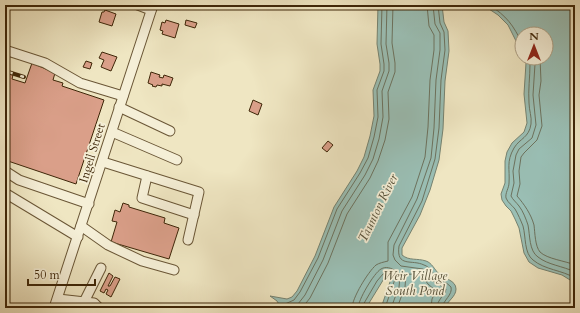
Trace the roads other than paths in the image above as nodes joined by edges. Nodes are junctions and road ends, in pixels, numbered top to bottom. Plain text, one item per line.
1 (138, 5) edge
2 (152, 7) edge
3 (5, 50) edge
4 (123, 96) junction
5 (119, 107) junction
6 (170, 131) dead end
7 (112, 132) junction
8 (177, 160) dead end
9 (103, 162) junction
10 (5, 171) edge
11 (147, 176) junction
12 (5, 193) edge
13 (89, 204) junction
14 (194, 215) junction
15 (81, 226) junction
16 (78, 237) junction
17 (188, 240) dead end
18 (101, 268) dead end
19 (174, 270) dead end
20 (58, 299) junction
21 (84, 302) junction
22 (54, 308) edge
23 (99, 308) edge

1 - 2 street
2 - 4 street, Ingell Street
3 - 4 street
4 - 5 street, Ingell Street
5 - 6 street
5 - 7 street, Ingell Street
7 - 8 street
7 - 9 street, Ingell Street
9 - 11 street
9 - 13 street, Ingell Street
10 - 13 street
11 - 14 street
11 - 14 street
12 - 16 street
13 - 15 street, Ingell Street
14 - 17 street
15 - 16 street, Ingell Street
15 - 19 street
16 - 20 street, Ingell Street
18 - 21 street
20 - 21 street
20 - 22 street, Ingell Street
21 - 23 street

